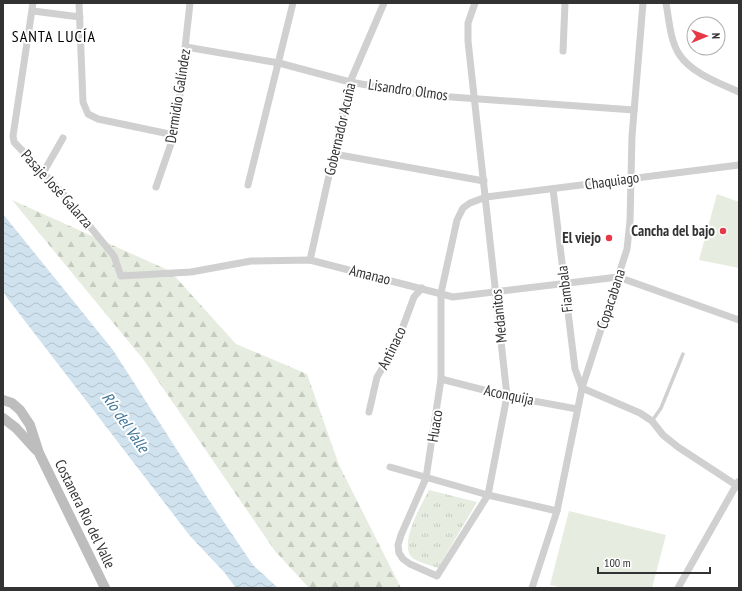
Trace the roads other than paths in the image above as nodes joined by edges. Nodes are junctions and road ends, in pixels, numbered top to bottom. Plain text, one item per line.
1 (33, 3) edge
2 (79, 3) edge
3 (190, 3) edge
4 (292, 3) edge
5 (384, 3) edge
6 (475, 3) edge
7 (565, 3) edge
8 (643, 3) edge
9 (666, 3) edge
10 (33, 11) junction
11 (80, 17) junction
12 (186, 47) junction
13 (563, 50) dead end
14 (279, 64) junction
15 (350, 82) junction
16 (739, 92) edge
17 (475, 99) junction
18 (634, 110) junction
19 (174, 135) junction
20 (63, 138) dead end
21 (334, 154) junction
22 (739, 165) edge
23 (43, 173) junction
24 (632, 178) junction
25 (484, 181) junction
26 (248, 185) dead end
27 (156, 187) dead end
28 (554, 189) junction
29 (486, 197) junction
30 (310, 260) junction
31 (121, 276) joint
32 (618, 277) junction
33 (564, 282) junction
34 (422, 288) junction
35 (496, 291) junction
36 (441, 292) junction
37 (739, 320) edge
38 (683, 354) dead end
39 (441, 379) junction
40 (582, 388) junction
41 (507, 396) junction
42 (3, 400) edge
43 (577, 409) junction
44 (369, 412) dead end
45 (3, 418) edge
46 (652, 420) junction
47 (39, 453) junction
48 (390, 467) dead end
49 (426, 478) junction
50 (738, 484) edge
51 (488, 495) junction
52 (558, 511) junction
53 (437, 576) joint
54 (105, 588) edge
55 (532, 588) edge
56 (678, 588) edge

1 - 10 street, Pasaje José Galarza
2 - 11 street
3 - 12 street, Dermidio Galíndez
4 - 14 street
5 - 15 street, Gobernador Acuña
6 - 17 street, Medanitos
7 - 13 street
8 - 18 street, Copacabana
9 - 16 street
10 - 11 street
10 - 23 street, Pasaje José Galarza
11 - 19 street
12 - 14 street, Lisandro Olmos
12 - 19 street, Dermidio Galíndez
14 - 15 street, Lisandro Olmos
14 - 26 street
15 - 17 street, Lisandro Olmos
15 - 21 street, Gobernador Acuña
17 - 18 street, Lisandro Olmos
17 - 25 street, Medanitos
18 - 24 street, Copacabana
19 - 27 street, Dermidio Galíndez
20 - 23 street
21 - 25 street
21 - 30 street, Gobernador Acuña
22 - 24 street, Chaquiago
23 - 31 street, Pasaje José Galarza
24 - 28 street, Chaquiago
24 - 32 street, Copacabana
25 - 29 street, Medanitos
28 - 29 street, Chaquiago
28 - 33 street, Fiambala
29 - 35 street, Medanitos
29 - 36 street
30 - 31 street, Amanao
30 - 34 street, Amanao
32 - 33 street, Amanao
32 - 37 street
32 - 40 street, Copacabana
33 - 35 street, Amanao
33 - 40 street, Fiambala
34 - 36 street, Amanao
34 - 44 street, Antinaco
35 - 36 street, Amanao
35 - 41 street, Medanitos
36 - 39 street, Huaco
38 - 46 lane
39 - 41 street, Aconquija
39 - 49 street, Huaco
40 - 43 street, Copacabana
40 - 46 street
41 - 43 street, Aconquija
41 - 51 street, Medanitos
42 - 47 main road, Costanera Río del Valle
43 - 52 street, Copacabana
45 - 47 main road, Costanera Río del Valle
46 - 50 street
47 - 54 main road, Costanera Río del Valle
48 - 49 street
49 - 51 street
49 - 53 street, Huaco
50 - 56 street
51 - 52 street
51 - 53 street, Medanitos
52 - 55 street, Copacabana

